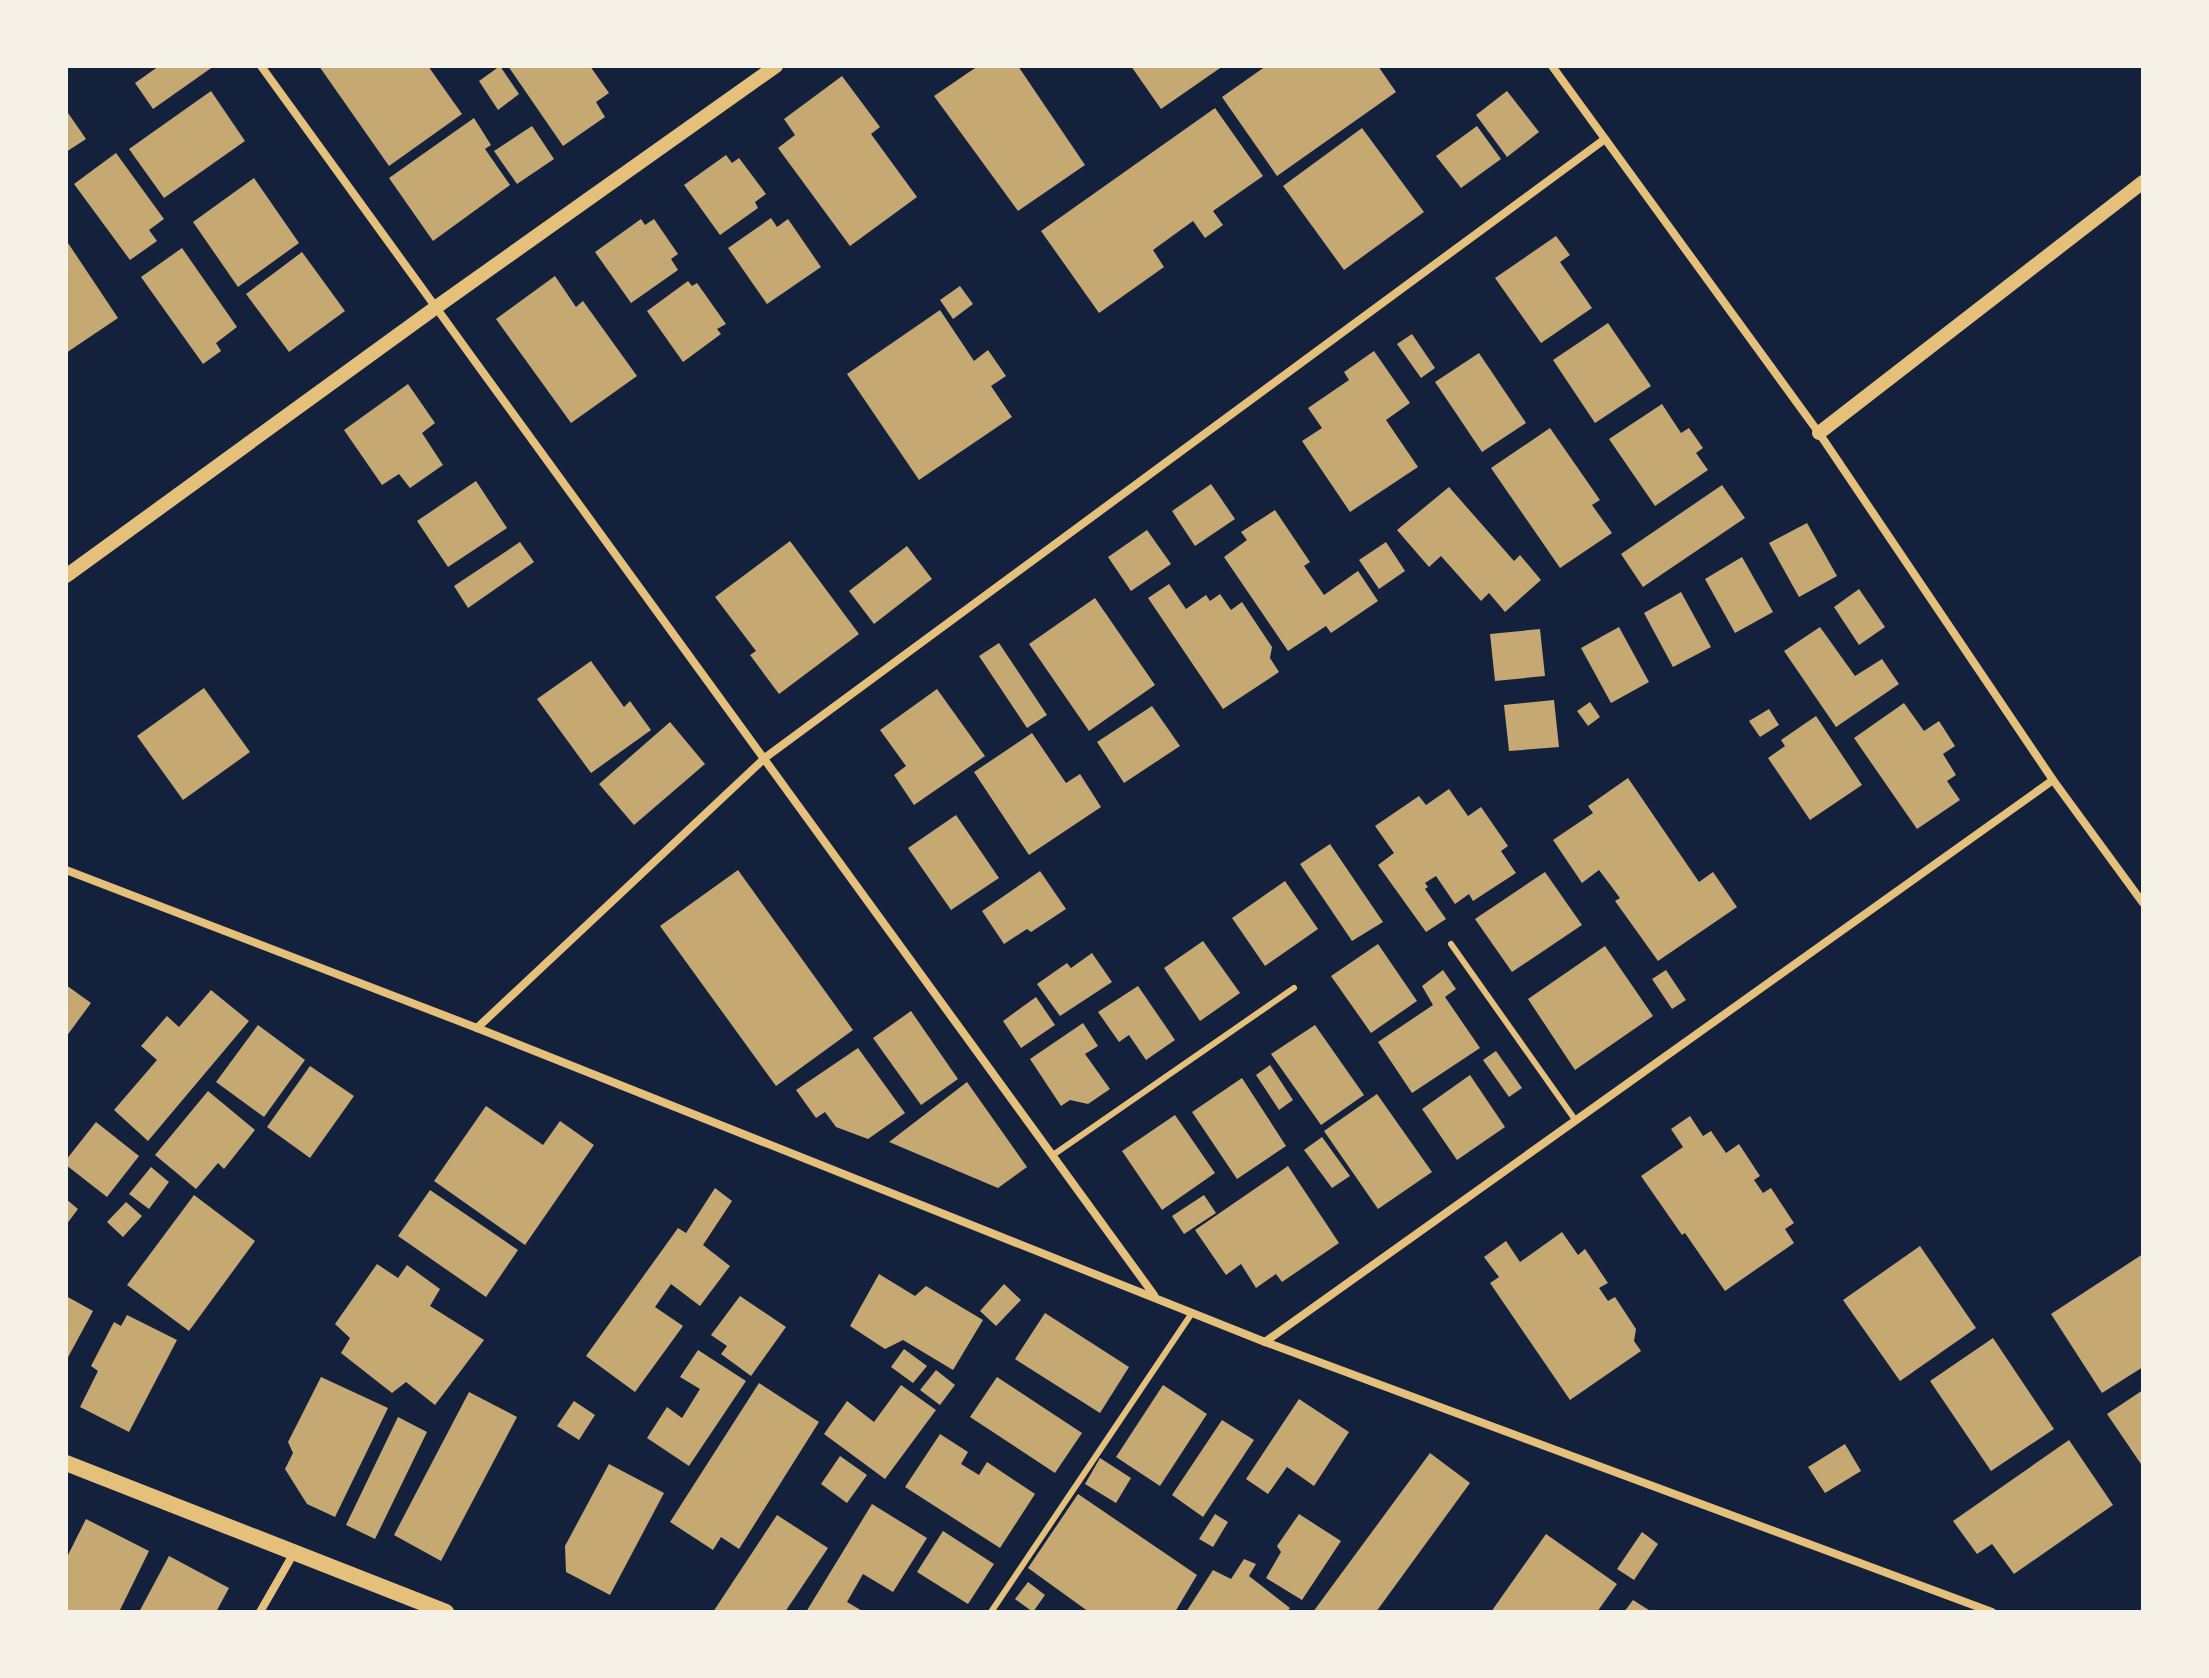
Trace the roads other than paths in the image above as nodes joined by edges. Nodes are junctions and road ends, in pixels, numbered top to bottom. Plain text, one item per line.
1 (261, 66) edge
2 (776, 66) edge
3 (1552, 66) edge
4 (1605, 139) junction
5 (2143, 182) edge
6 (435, 308) junction
7 (1819, 433) junction
8 (66, 576) edge
9 (766, 757) junction
10 (2053, 780) junction
11 (66, 870) edge
12 (2143, 903) edge
13 (1451, 944) dead end
14 (1294, 988) dead end
15 (477, 1028) junction
16 (1576, 1121) junction
17 (1053, 1155) junction
18 (1155, 1297) junction
19 (1192, 1313) junction
20 (1265, 1342) junction
21 (66, 1463) edge
22 (295, 1551) junction
23 (260, 1612) edge
24 (446, 1612) edge
25 (991, 1612) edge
26 (1992, 1612) edge

1 - 6 street
2 - 6 street
3 - 4 street
4 - 7 street
4 - 9 street
5 - 7 street
6 - 8 street
6 - 9 street
7 - 10 street
9 - 15 street
9 - 17 street
10 - 12 street
10 - 16 street
11 - 15 street
13 - 16 lane
14 - 17 lane
15 - 18 street
16 - 20 street
17 - 18 street
18 - 19 street
19 - 20 street
19 - 25 lane
20 - 26 street
21 - 22 main road
22 - 23 street
22 - 24 main road

